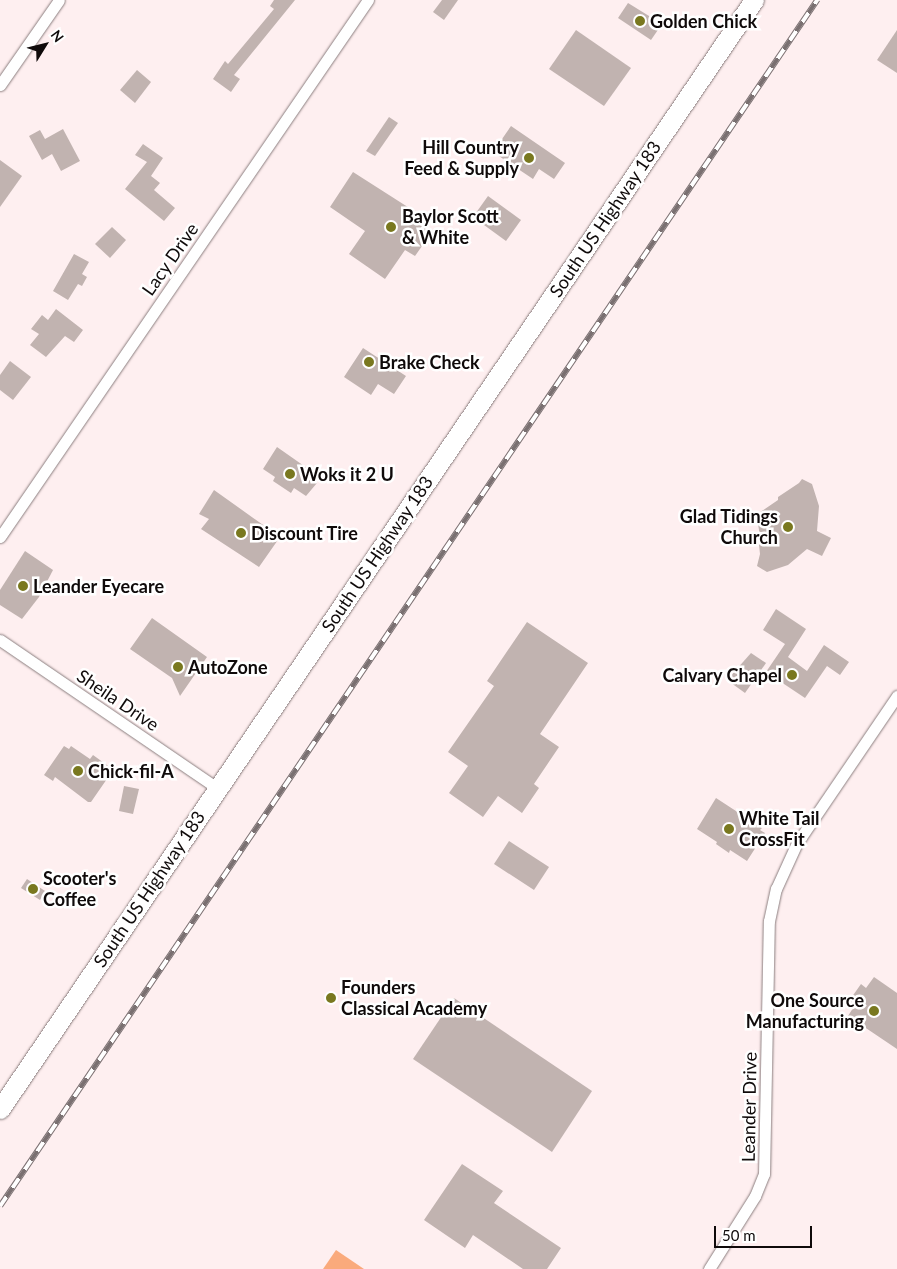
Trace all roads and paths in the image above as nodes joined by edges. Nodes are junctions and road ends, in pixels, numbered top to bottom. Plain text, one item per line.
1 (59, 0) edge
2 (368, 0) edge
3 (754, 0) edge
4 (0, 85) edge
5 (0, 537) edge
6 (0, 640) edge
7 (897, 696) edge
8 (217, 788) junction
9 (0, 1109) edge
10 (709, 1269) edge

1 - 4 street
2 - 5 street, Lacy Drive
3 - 8 main road, South US Highway 183
6 - 8 street, Sheila Drive
7 - 10 street, Leander Drive
8 - 9 main road, South US Highway 183

